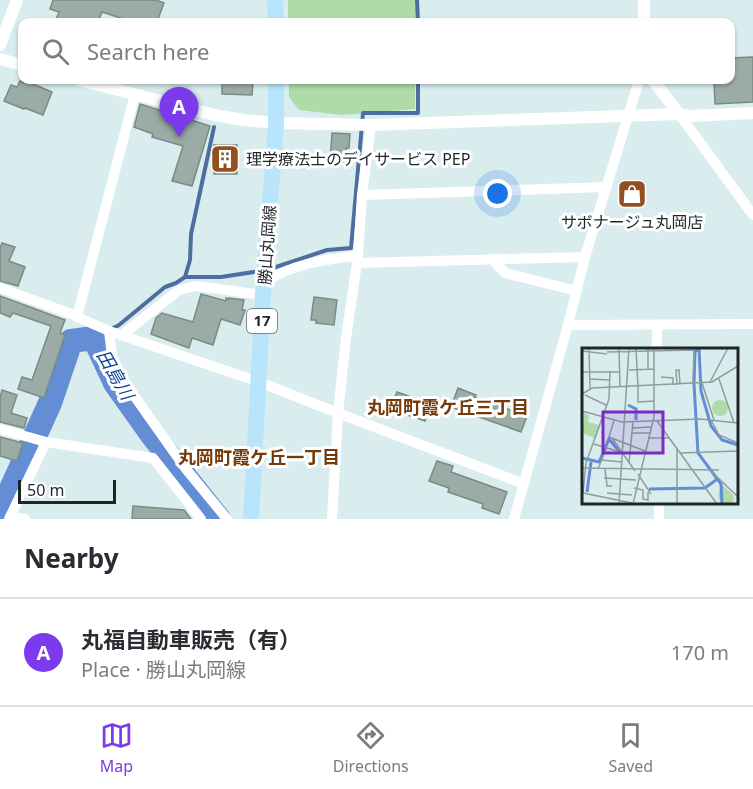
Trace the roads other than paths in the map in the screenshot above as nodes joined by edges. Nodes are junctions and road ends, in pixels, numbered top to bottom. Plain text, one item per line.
1 (17, 0) edge
2 (275, 0) edge
3 (644, 0) edge
4 (276, 18) edge
5 (644, 18) edge
6 (0, 45) edge
7 (0, 58) edge
8 (18, 63) edge
9 (95, 84) edge
10 (276, 84) edge
11 (638, 84) edge
12 (656, 84) edge
13 (135, 94) junction
14 (753, 112) edge
15 (679, 114) junction
16 (628, 117) junction
17 (276, 123) junction
18 (371, 125) junction
19 (607, 187) junction
20 (363, 195) junction
21 (753, 215) edge
22 (585, 257) junction
23 (357, 259) junction
24 (492, 259) junction
25 (0, 288) edge
26 (263, 289) junction
27 (577, 291) junction
28 (77, 316) junction
29 (753, 324) edge
30 (568, 325) junction
31 (657, 325) junction
32 (109, 331) junction
33 (122, 335) junction
34 (657, 348) edge
35 (259, 382) junction
36 (338, 413) junction
37 (0, 429) edge
38 (46, 442) junction
39 (524, 484) junction
40 (658, 504) edge
41 (10, 518) edge
42 (25, 519) edge
43 (201, 519) edge
44 (227, 519) edge
45 (251, 519) edge
46 (332, 519) edge
47 (514, 519) edge
48 (659, 519) edge

1 - 6 street
2 - 4 main road
3 - 5 street
7 - 8 street
9 - 13 street
10 - 17 main road, 勝山丸岡線 / 17
11 - 16 street
12 - 15 street
13 - 17 street
13 - 28 street
14 - 15 street
15 - 16 street
15 - 21 street
16 - 18 street
16 - 19 street
17 - 18 street
17 - 26 main road, 勝山丸岡線 / 17
18 - 20 street
19 - 20 street
19 - 22 street
20 - 23 street
22 - 24 street
22 - 27 street
23 - 24 street
23 - 26 street
23 - 36 street
24 - 27 street
25 - 28 street
26 - 33 street
26 - 35 main road, 勝山丸岡線 / 17
27 - 30 street
28 - 32 street
29 - 31 street
30 - 31 street
30 - 39 street
31 - 34 street
32 - 33 street
32 - 44 street
33 - 35 street
35 - 36 street
35 - 45 main road, 勝山丸岡線 / 17
36 - 39 street
36 - 46 street
37 - 38 street
38 - 41 street
38 - 43 street
39 - 47 street
40 - 48 street
41 - 42 street

